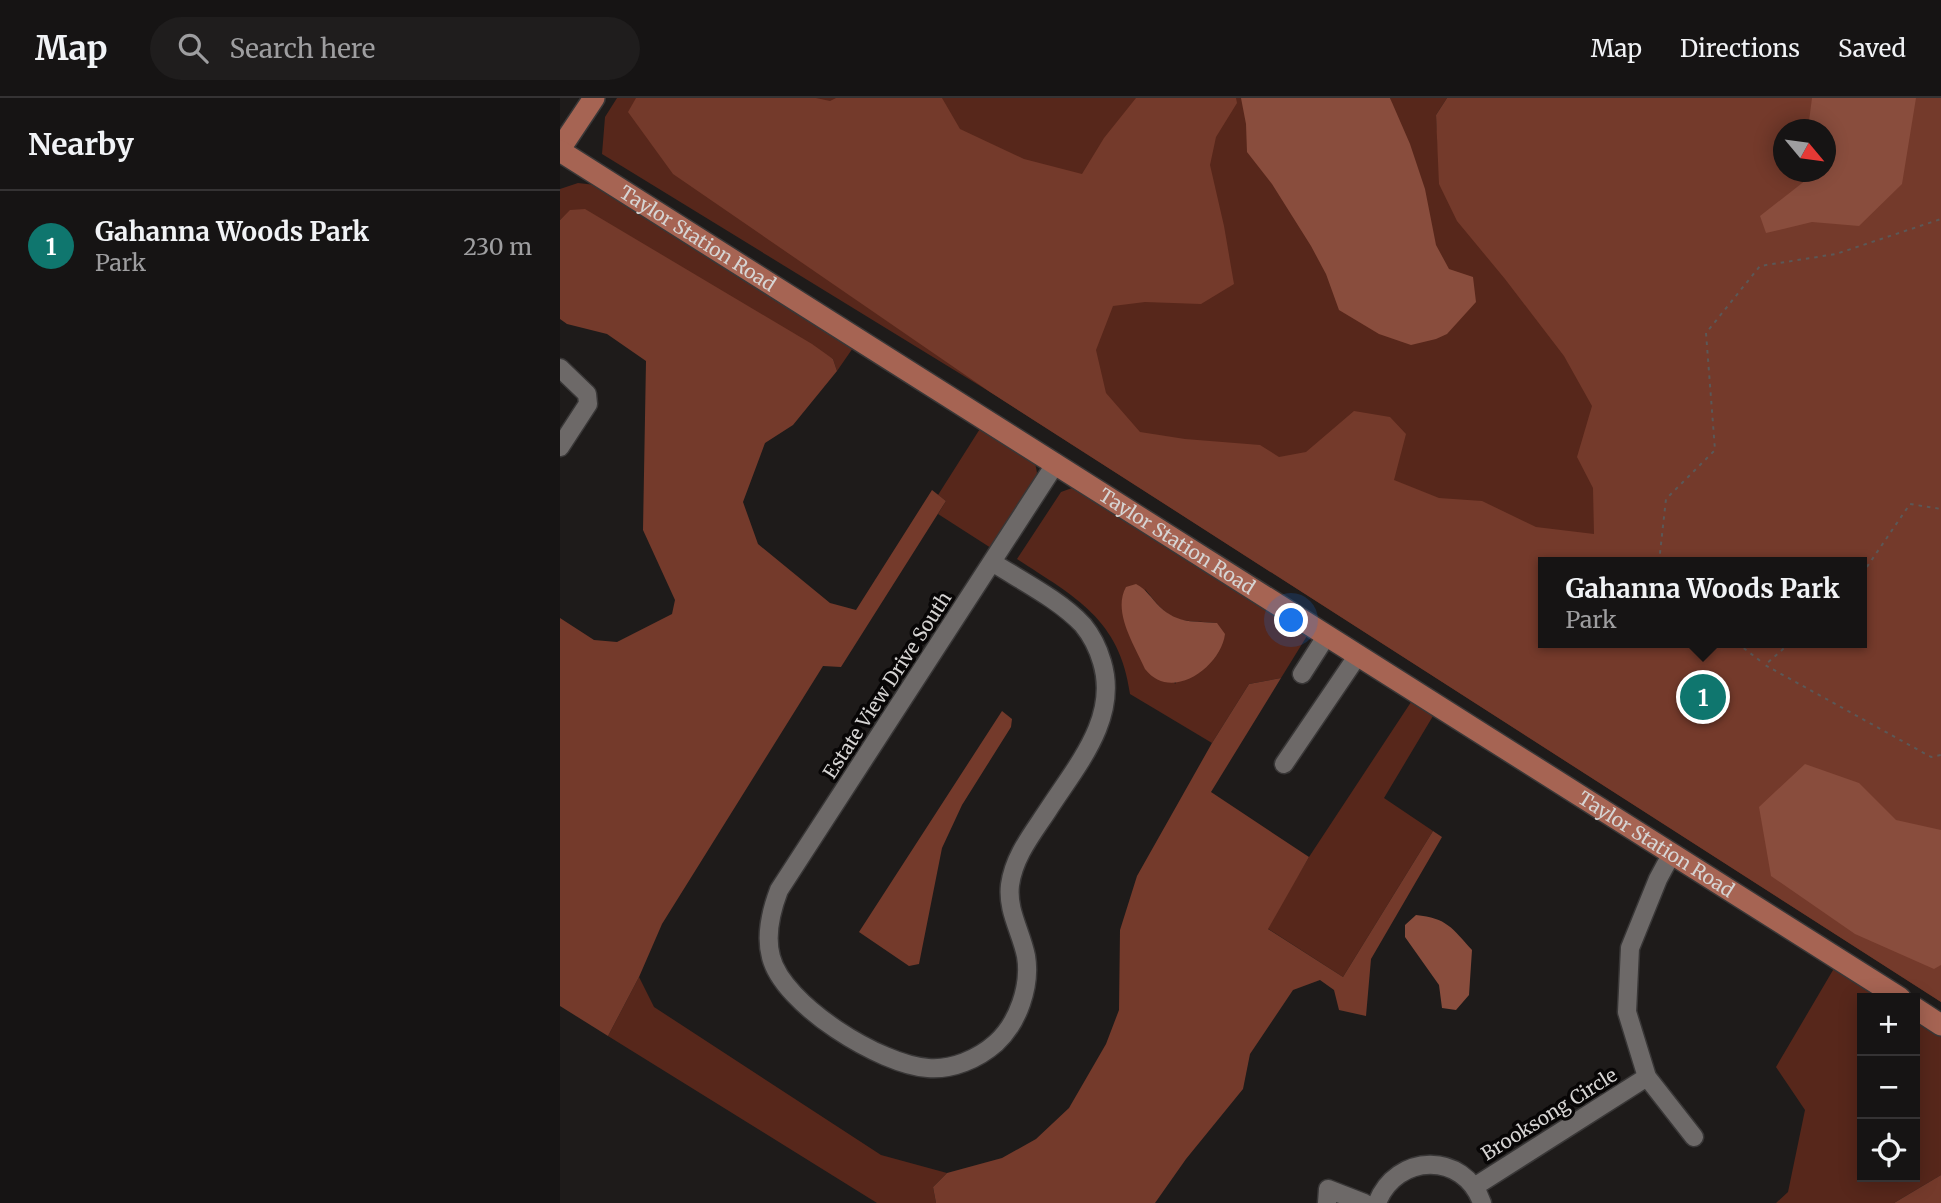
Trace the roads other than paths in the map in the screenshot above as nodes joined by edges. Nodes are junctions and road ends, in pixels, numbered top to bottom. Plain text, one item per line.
1 (594, 98) edge
2 (560, 150) edge
3 (560, 368) edge
4 (560, 447) edge
5 (1056, 463) junction
6 (992, 562) junction
7 (1327, 635) junction
8 (1358, 655) junction
9 (1302, 674) dead end
10 (1284, 764) dead end
11 (1672, 853) junction
12 (1892, 993) edge
13 (1920, 1011) edge
14 (1941, 1025) edge
15 (1647, 1077) junction
16 (1694, 1137) dead end
17 (1478, 1195) edge
18 (1327, 1203) edge
19 (1364, 1203) edge
20 (1377, 1203) edge

1 - 2 main road
2 - 5 main road, Taylor Station Road
3 - 4 street
5 - 6 street, Estate View Drive South
5 - 7 main road, Taylor Station Road
6 - 6 street, Estate View Drive South
7 - 8 main road, Taylor Station Road
7 - 9 street
8 - 10 street
8 - 11 main road, Taylor Station Road
11 - 12 main road, Taylor Station Road
11 - 15 street
13 - 14 main road
15 - 16 street
15 - 17 street, Brooksong Circle
17 - 20 street, Brooksong Circle
18 - 19 street

